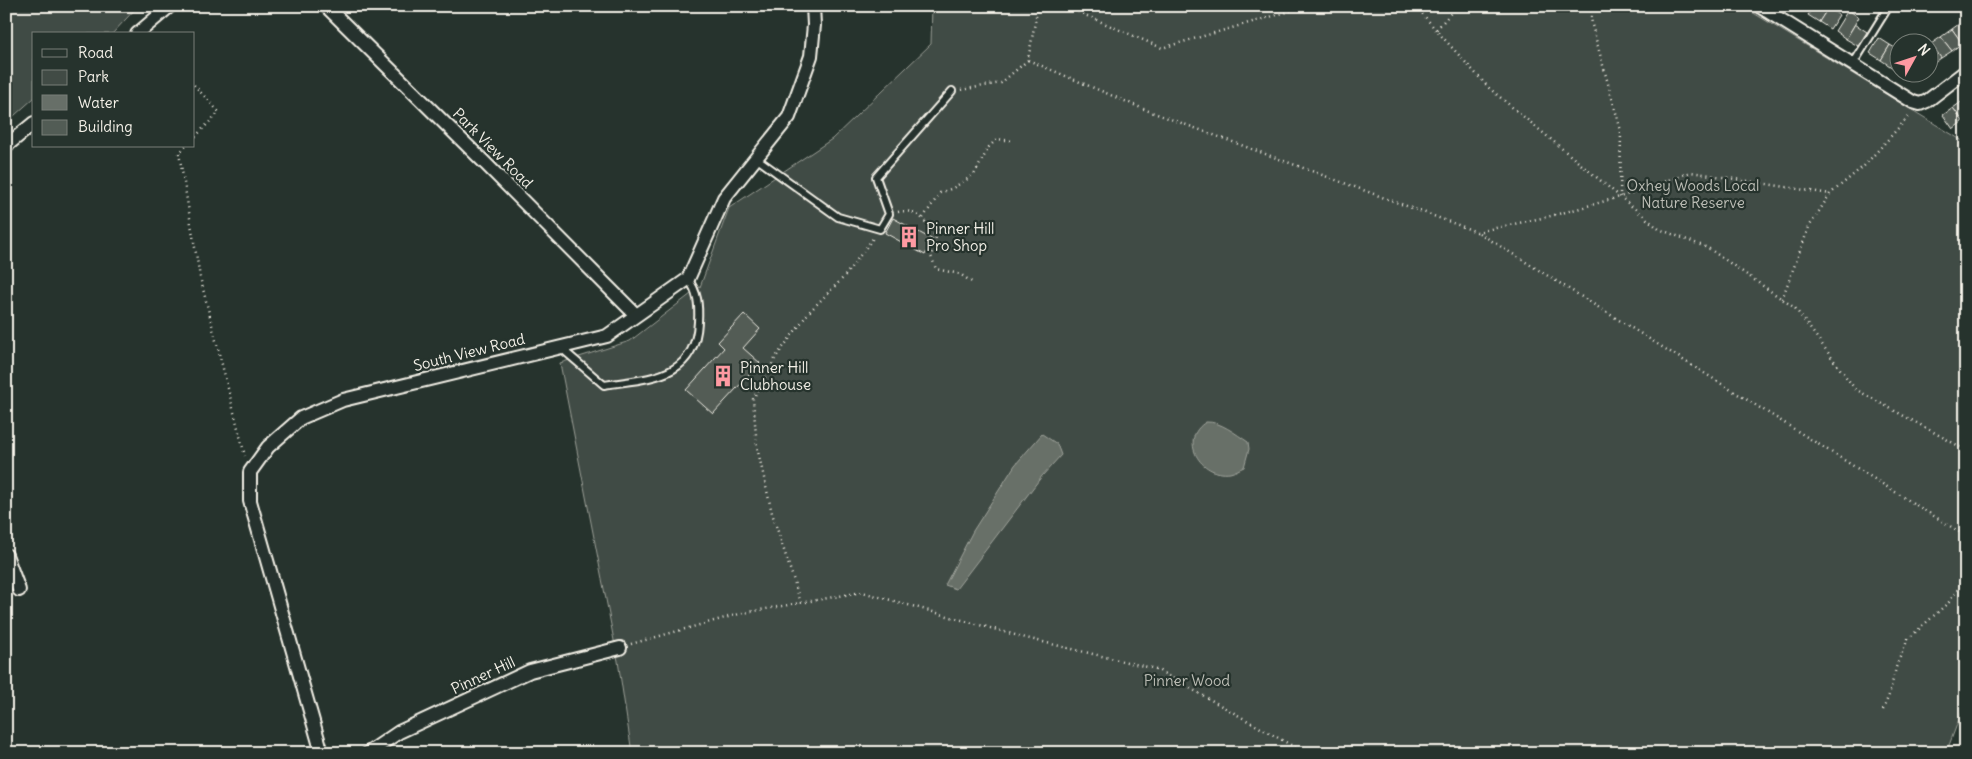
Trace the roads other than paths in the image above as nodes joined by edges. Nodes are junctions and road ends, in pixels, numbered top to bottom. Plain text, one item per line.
1 (170, 6) edge
2 (326, 6) edge
3 (813, 6) edge
4 (1759, 6) edge
5 (1889, 6) edge
6 (139, 32) edge
7 (1853, 64) junction
8 (1966, 71) edge
9 (952, 91) road end
10 (32, 125) edge
11 (6, 146) edge
12 (756, 158) junction
13 (688, 279) junction
14 (636, 315) junction
15 (560, 347) junction
16 (6, 555) edge
17 (19, 590) dead end
18 (620, 648) road end
19 (322, 753) edge
20 (368, 753) edge

1 - 6 street
2 - 14 street, Park View Road
3 - 12 street
4 - 7 street
5 - 7 lane
7 - 8 street
9 - 12 lane
10 - 11 street
12 - 13 street
13 - 14 street, South View Road
13 - 15 lane
14 - 15 street, South View Road
15 - 19 street, South View Road
16 - 17 street
18 - 20 street, Pinner Hill

